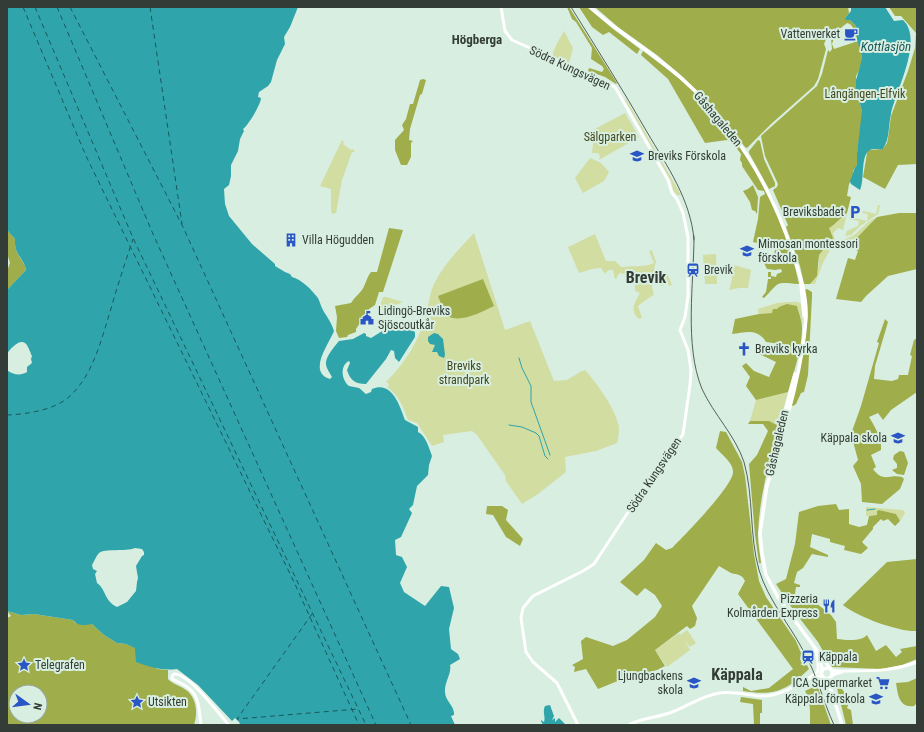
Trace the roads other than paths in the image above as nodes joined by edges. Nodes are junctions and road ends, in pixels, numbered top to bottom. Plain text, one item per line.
1 (501, 7) edge
2 (590, 7) edge
3 (813, 645) junction
4 (820, 656) junction
5 (917, 662) edge
6 (830, 669) junction
7 (821, 671) junction
8 (846, 671) junction
9 (831, 677) junction
10 (823, 678) junction
11 (806, 680) junction
12 (833, 698) junction
13 (201, 725) edge
14 (229, 725) edge
15 (578, 725) edge
16 (628, 725) edge
17 (842, 725) edge

1 - 15 street, Södra Kungsvägen
2 - 3 main road, Gåshagaleden
3 - 4 main road, Gåshagaleden
3 - 7 street
4 - 6 main road, Gåshagaleden
4 - 7 main road, Gåshagaleden
5 - 8 street
6 - 7 main road
6 - 8 street
6 - 9 main road, Gåshagaleden
7 - 10 main road, Gåshagaleden
7 - 11 street
8 - 9 street
9 - 10 main road
9 - 12 main road, Gåshagaleden
10 - 11 street
10 - 12 main road, Gåshagaleden
11 - 16 street
12 - 17 main road, Gåshagaleden
13 - 14 street

